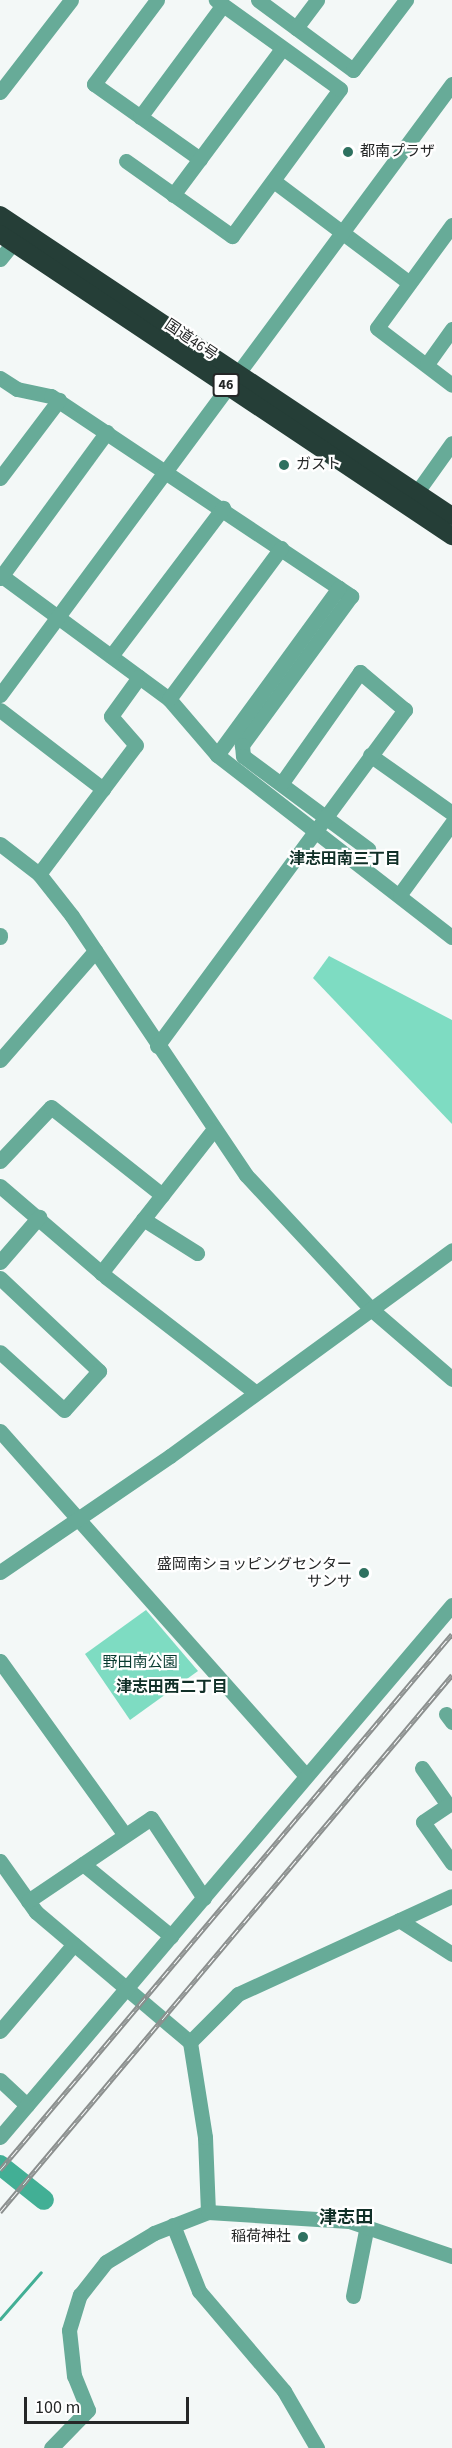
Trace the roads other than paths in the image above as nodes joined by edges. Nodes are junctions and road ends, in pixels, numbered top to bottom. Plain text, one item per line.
1 (157, 0) edge
2 (258, 0) edge
3 (317, 0) edge
4 (406, 0) edge
5 (68, 1) edge
6 (219, 3) edge
7 (296, 28) junction
8 (282, 49) junction
9 (452, 84) edge
10 (0, 93) edge
11 (140, 117) junction
12 (200, 159) junction
13 (126, 161) dead end
14 (274, 182) junction
15 (173, 195) junction
16 (0, 215) edge
17 (452, 225) edge
18 (341, 231) junction
19 (6, 238) edge
20 (0, 259) edge
21 (408, 282) junction
22 (452, 330) edge
23 (427, 364) junction
24 (231, 378) junction
25 (0, 380) edge
26 (452, 385) edge
27 (59, 400) junction
28 (107, 432) junction
29 (452, 443) edge
30 (164, 469) junction
31 (0, 478) edge
32 (417, 492) junction
33 (222, 508) junction
34 (452, 516) edge
35 (452, 536) edge
36 (281, 548) junction
37 (1, 577) edge
38 (339, 588) junction
39 (57, 616) junction
40 (111, 656) junction
41 (139, 677) junction
42 (0, 695) edge
43 (169, 699) junction
44 (0, 710) edge
45 (217, 755) junction
46 (370, 755) junction
47 (281, 784) junction
48 (103, 789) junction
49 (452, 813) edge
50 (320, 822) junction
51 (452, 823) edge
52 (0, 844) edge
53 (368, 849) dead end
54 (39, 874) junction
55 (400, 894) junction
56 (452, 937) edge
57 (94, 951) junction
58 (157, 1046) junction
59 (0, 1060) edge
60 (213, 1130) junction
61 (0, 1161) edge
62 (0, 1186) edge
63 (162, 1195) junction
64 (39, 1217) junction
65 (143, 1219) junction
66 (452, 1250) edge
67 (197, 1253) dead end
68 (0, 1262) edge
69 (101, 1273) junction
70 (0, 1278) edge
71 (372, 1309) junction
72 (0, 1352) edge
73 (452, 1378) edge
74 (255, 1392) junction
75 (0, 1431) edge
76 (79, 1521) junction
77 (0, 1572) edge
78 (452, 1605) edge
79 (0, 1661) edge
80 (422, 1768) dead end
81 (306, 1776) junction
82 (450, 1807) edge
83 (125, 1835) junction
84 (0, 1863) edge
85 (452, 1863) edge
86 (83, 1864) junction
87 (452, 1896) edge
88 (204, 1898) junction
89 (28, 1901) junction
90 (399, 1920) junction
91 (171, 1936) junction
92 (74, 1944) junction
93 (452, 1954) edge
94 (125, 1988) junction
95 (0, 2031) edge
96 (190, 2042) junction
97 (0, 2080) edge
98 (27, 2104) junction
99 (0, 2137) edge
100 (208, 2212) junction
101 (173, 2225) junction
102 (367, 2225) junction
103 (452, 2256) edge
104 (353, 2296) dead end
105 (51, 2448) edge
106 (317, 2448) edge

1 - 11 street
2 - 7 street
3 - 7 street
4 - 7 street
5 - 10 street
6 - 8 street
6 - 11 street
8 - 12 street
8 - 14 street
9 - 18 street
11 - 12 street
12 - 15 street
13 - 15 street
14 - 15 street
14 - 18 street
16 - 24 highway, 国道46号 / 46
17 - 21 street
18 - 21 street
18 - 24 street
19 - 20 street
19 - 24 highway, 国道46号 / 46
21 - 23 street
22 - 23 street
23 - 26 street
24 - 30 street
24 - 32 highway, 国道46号 / 46
24 - 35 highway, 国道46号 / 46
25 - 27 street
27 - 28 street
27 - 31 street
28 - 30 street
28 - 37 street
29 - 32 street
30 - 33 street
30 - 39 street
32 - 34 highway, 国道46号 / 46
33 - 36 street
33 - 40 street
36 - 38 street
36 - 43 street
37 - 39 street
38 - 45 street
38 - 47 street
39 - 40 street
39 - 42 street
40 - 41 street
41 - 43 street
41 - 48 street
43 - 45 street
44 - 48 street
45 - 50 street
46 - 47 street
46 - 49 street
46 - 50 street
47 - 50 street
48 - 54 street
50 - 53 street
50 - 55 street
50 - 58 street
51 - 55 street
52 - 54 street
54 - 57 street
55 - 56 street
57 - 58 street
57 - 59 street
58 - 60 street
60 - 63 street
60 - 71 street
61 - 63 street
62 - 64 street
63 - 65 street
64 - 68 street
64 - 69 street
65 - 67 street
65 - 69 street
66 - 71 street
69 - 74 street
70 - 72 street
71 - 73 street
71 - 74 street
74 - 76 street
75 - 76 street
76 - 77 street
76 - 81 street
78 - 81 street
79 - 83 street
80 - 82 street
81 - 88 street
82 - 85 street
83 - 86 street
83 - 88 street
84 - 89 street
86 - 89 street
86 - 91 street
87 - 90 street
88 - 91 street
89 - 92 street
90 - 93 street
90 - 96 street
91 - 94 street
92 - 94 street
92 - 95 street
94 - 96 street
94 - 98 street
96 - 100 street
97 - 98 street
98 - 99 street
100 - 101 street
100 - 102 street
101 - 105 street
101 - 106 street
102 - 103 street
102 - 104 street

